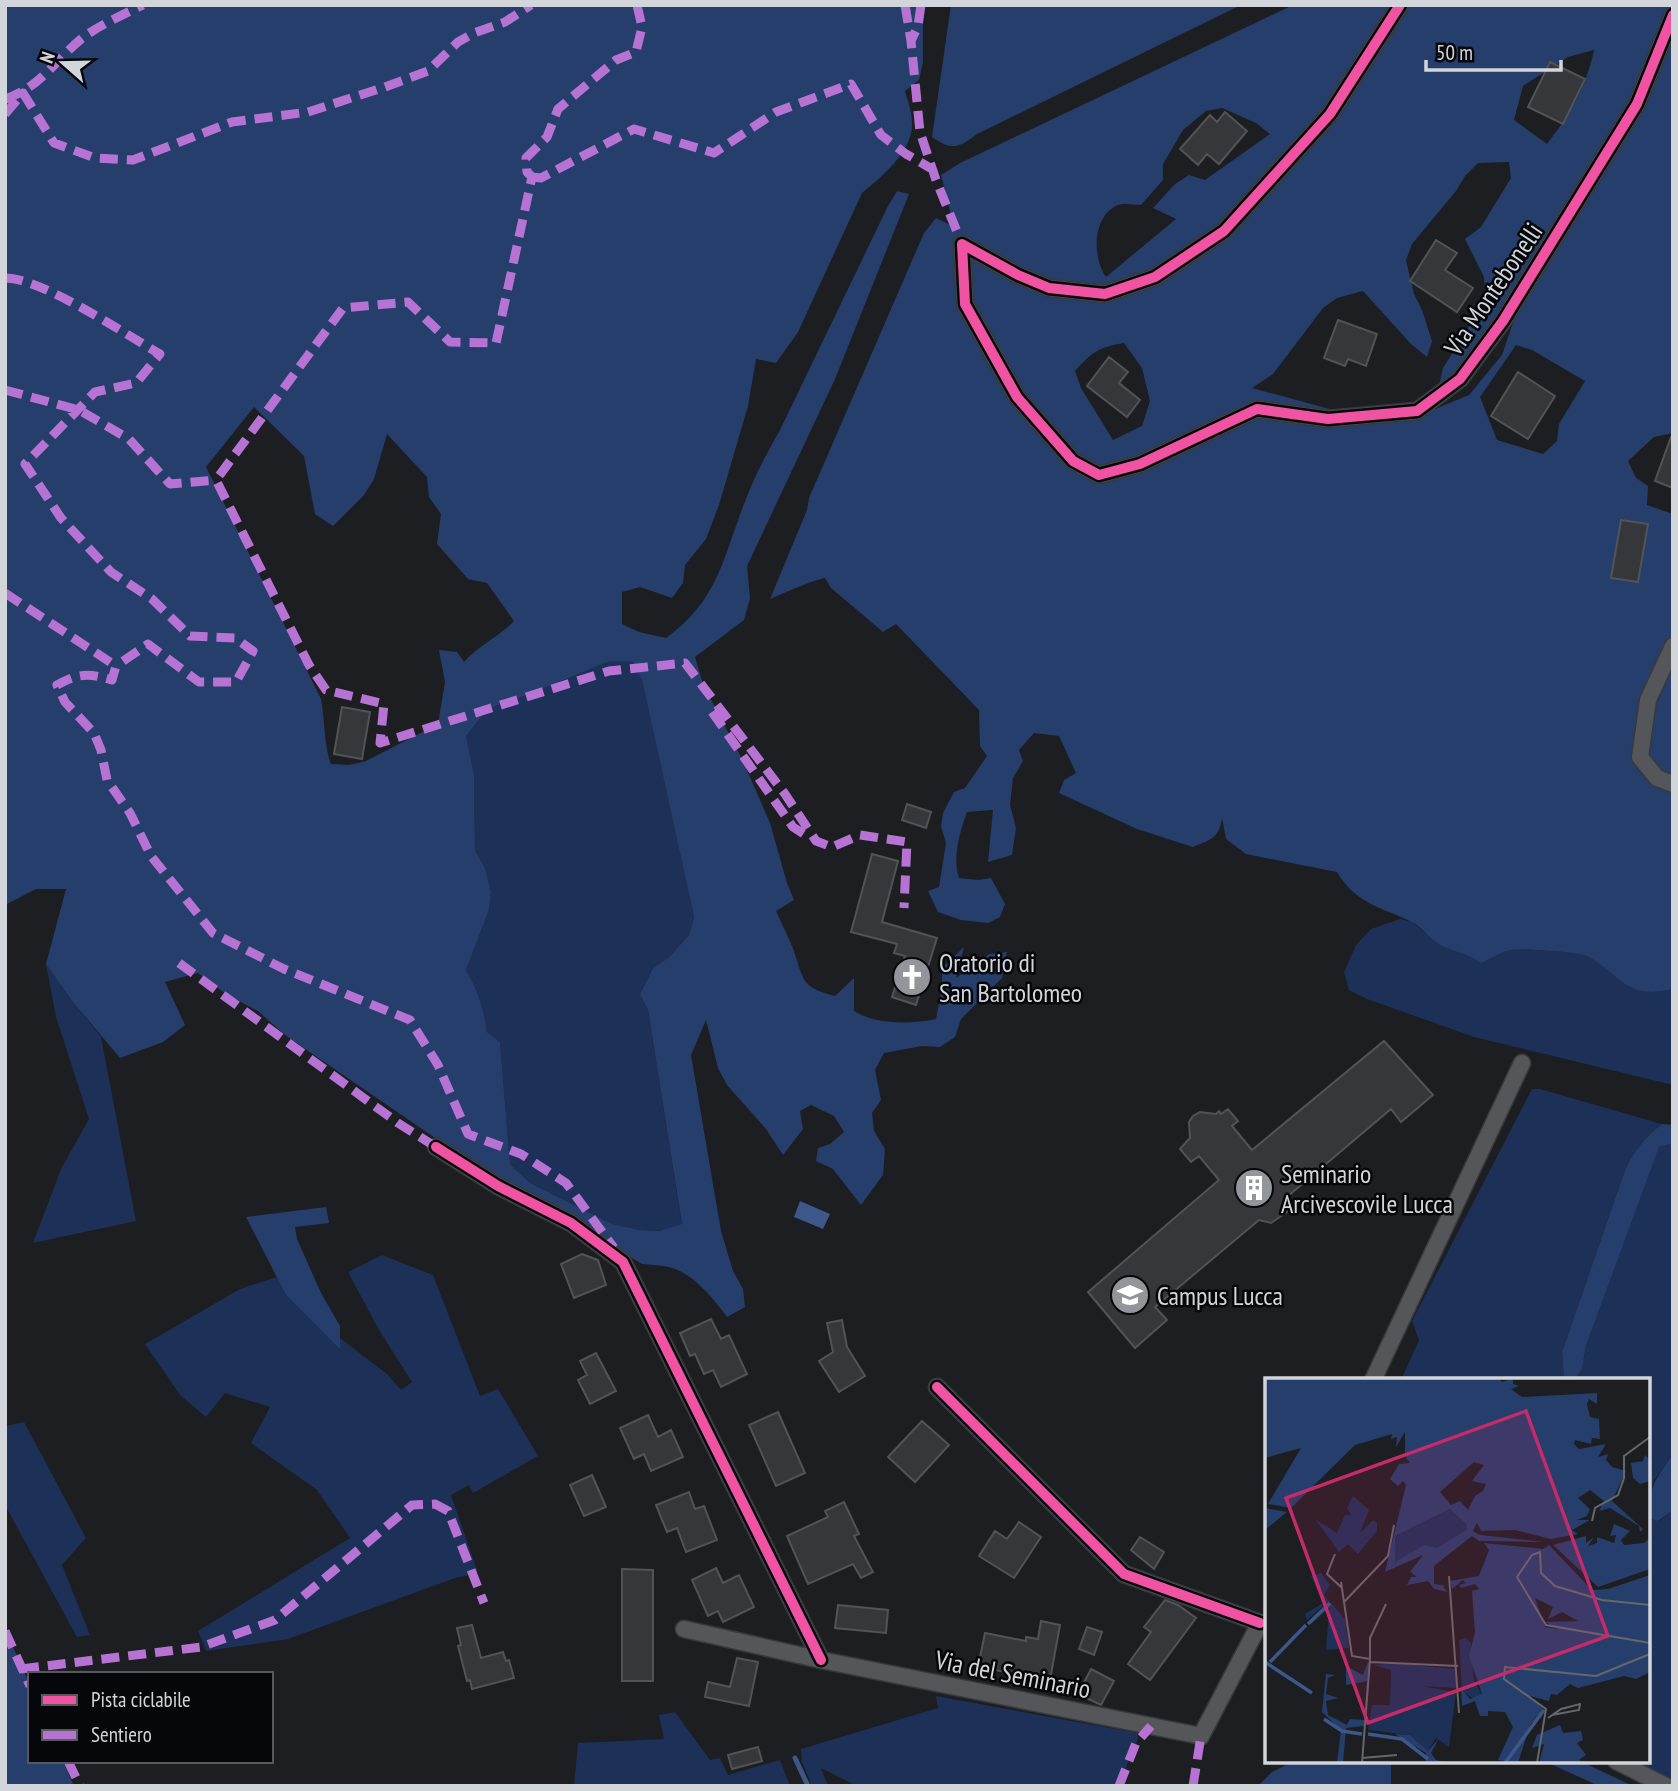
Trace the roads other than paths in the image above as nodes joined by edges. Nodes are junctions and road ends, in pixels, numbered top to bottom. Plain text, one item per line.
1 (1400, 5) edge
2 (1673, 15) edge
3 (1673, 646) edge
4 (1673, 784) edge
5 (1522, 1063) dead end
6 (436, 1147) dead end
7 (1374, 1378) edge
8 (937, 1387) dead end
9 (1263, 1624) edge
10 (684, 1629) dead end
11 (821, 1660) junction
12 (1620, 1763) edge
13 (1666, 1786) edge

1 - 2 street, Via Montebonelli
3 - 4 street
5 - 7 street
6 - 11 street
8 - 9 street
9 - 11 street, Via del Seminario
10 - 11 street, Via del Seminario
12 - 13 street

